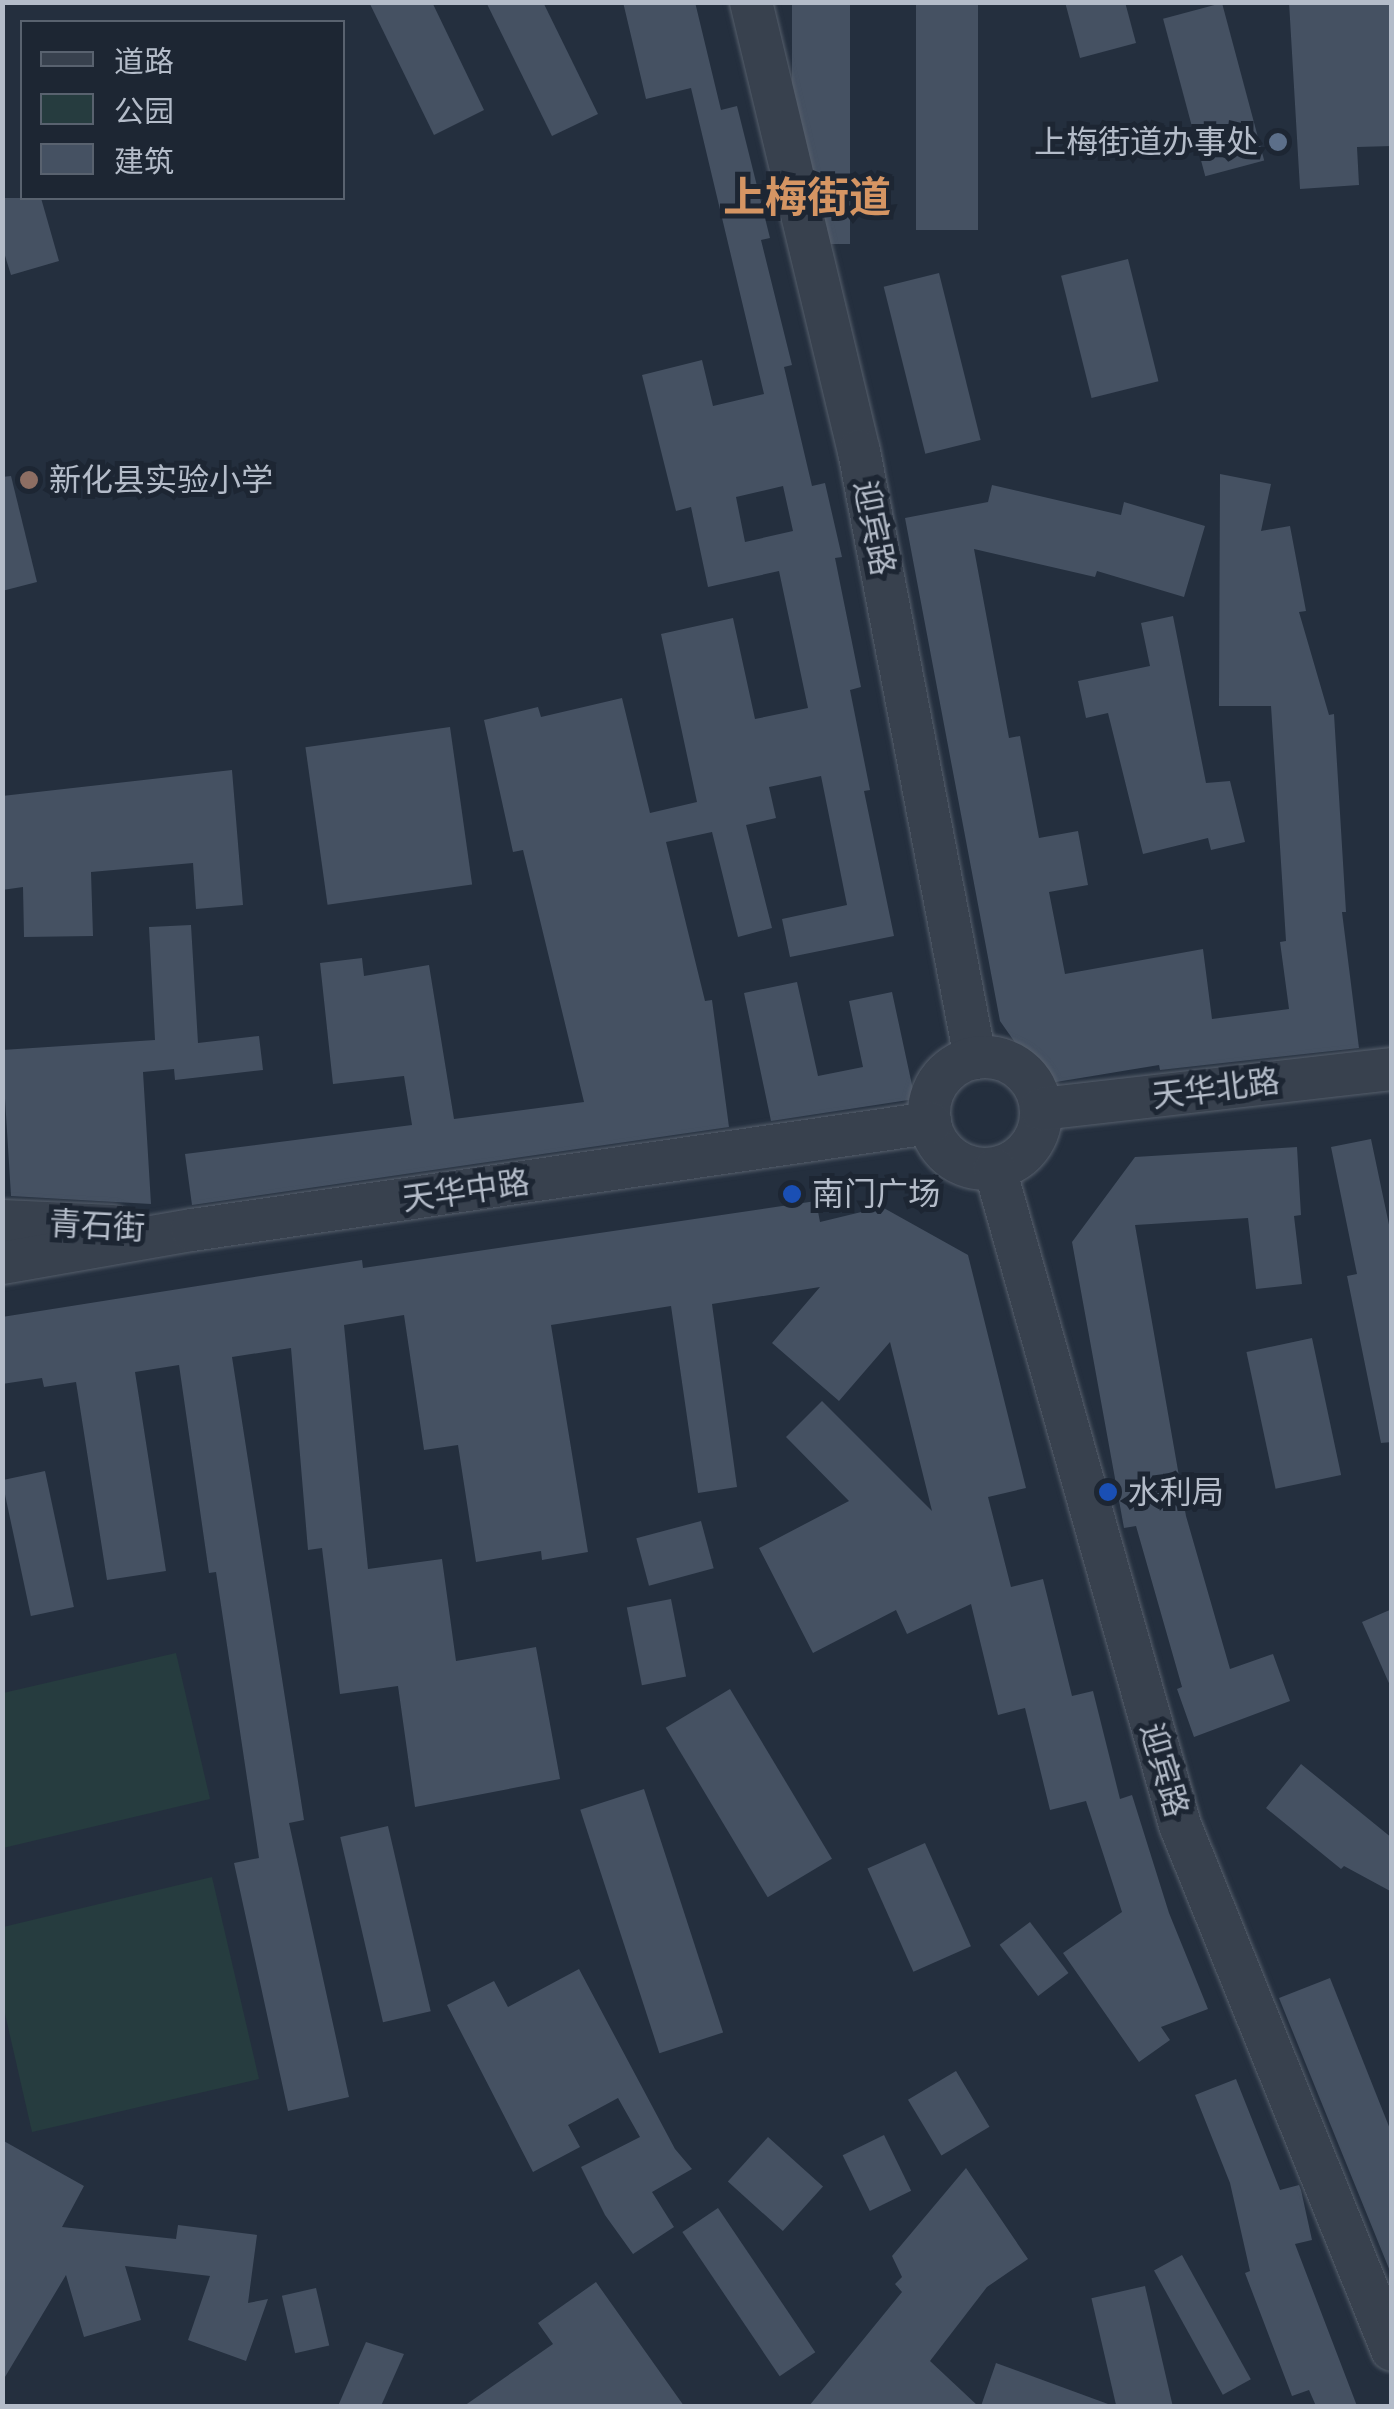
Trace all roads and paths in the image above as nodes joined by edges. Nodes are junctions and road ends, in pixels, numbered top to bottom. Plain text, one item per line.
1 (751, 2) edge
2 (975, 1058) junction
3 (1392, 1069) edge
4 (1040, 1109) junction
5 (930, 1123) junction
6 (995, 1169) junction
7 (2, 1221) edge
8 (192, 1230) junction
9 (2, 1263) edge
10 (1392, 2350) edge

1 - 2 street, 迎宾路
2 - 4 street
2 - 5 street
3 - 4 street, 天华北路
4 - 6 street
5 - 6 street
5 - 8 street, 天华中路
6 - 10 street, 迎宾路
7 - 8 street, 青石街
8 - 9 street, 天华中路

